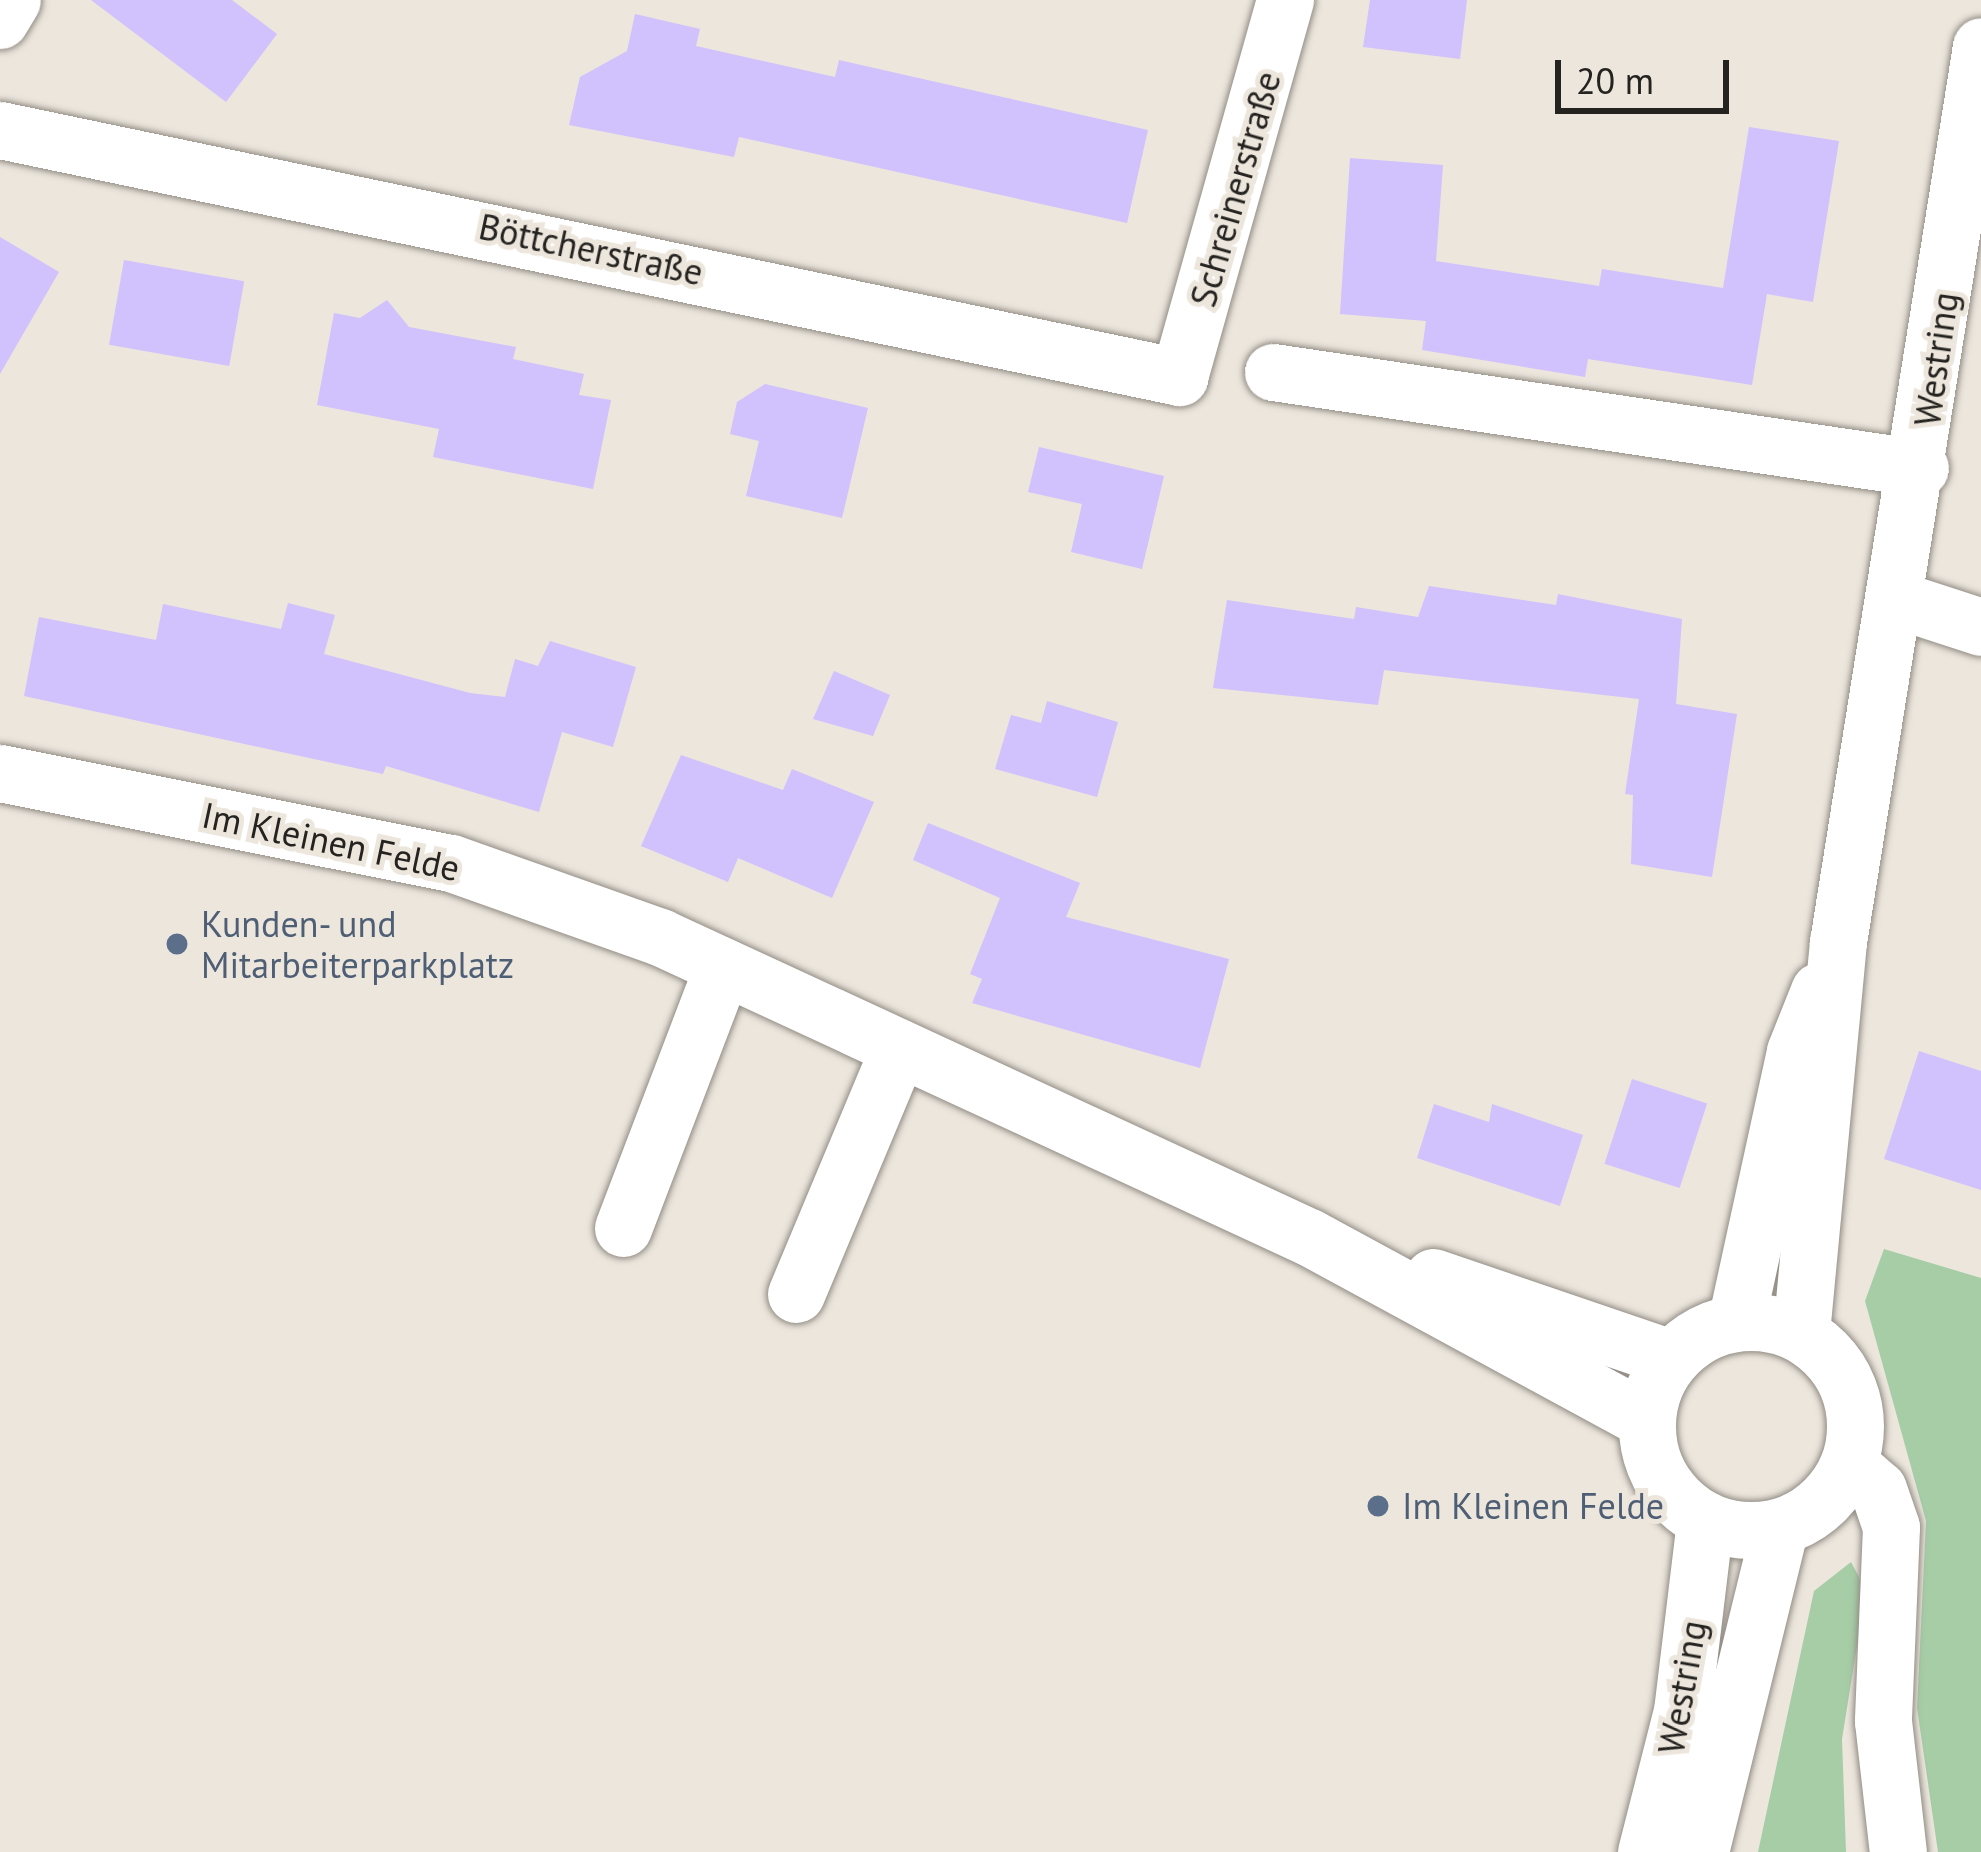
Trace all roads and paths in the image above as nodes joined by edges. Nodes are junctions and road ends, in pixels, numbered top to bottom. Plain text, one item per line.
1 (12, 0) edge
2 (1285, 0) edge
3 (0, 20) edge
4 (1981, 46) edge
5 (0, 130) edge
6 (1273, 372) dead end
7 (1180, 377) joint
8 (1920, 468) junction
9 (1898, 600) junction
10 (1981, 627) edge
11 (0, 773) edge
12 (1838, 942) junction
13 (723, 966) junction
14 (899, 1048) junction
15 (623, 1228) dead end
16 (1309, 1237) junction
17 (796, 1294) dead end
18 (1736, 1322) junction
19 (1801, 1333) junction
20 (1671, 1358) junction
21 (1646, 1420) junction
22 (1850, 1464) junction
23 (1705, 1521) junction
24 (1780, 1527) junction
25 (1646, 1852) edge
26 (1700, 1852) edge
27 (1898, 1852) edge

1 - 3 street
2 - 7 street, Schreinerstraße
4 - 8 street, Westring
5 - 7 street, Böttcherstraße
6 - 8 street
8 - 9 street, Westring
9 - 10 street
9 - 12 street, Westring
11 - 13 street, Im Kleinen Felde
12 - 18 street, Westring
12 - 19 street, Westring
13 - 14 street, Im Kleinen Felde
13 - 15 street
14 - 16 street, Im Kleinen Felde
14 - 17 street
16 - 20 street, Im Kleinen Felde
16 - 21 street, Im Kleinen Felde
18 - 19 street
18 - 20 street
19 - 22 street
20 - 21 street
21 - 23 street
22 - 24 street
22 - 27 street
23 - 24 street
23 - 25 street, Westring
24 - 26 street, Westring

